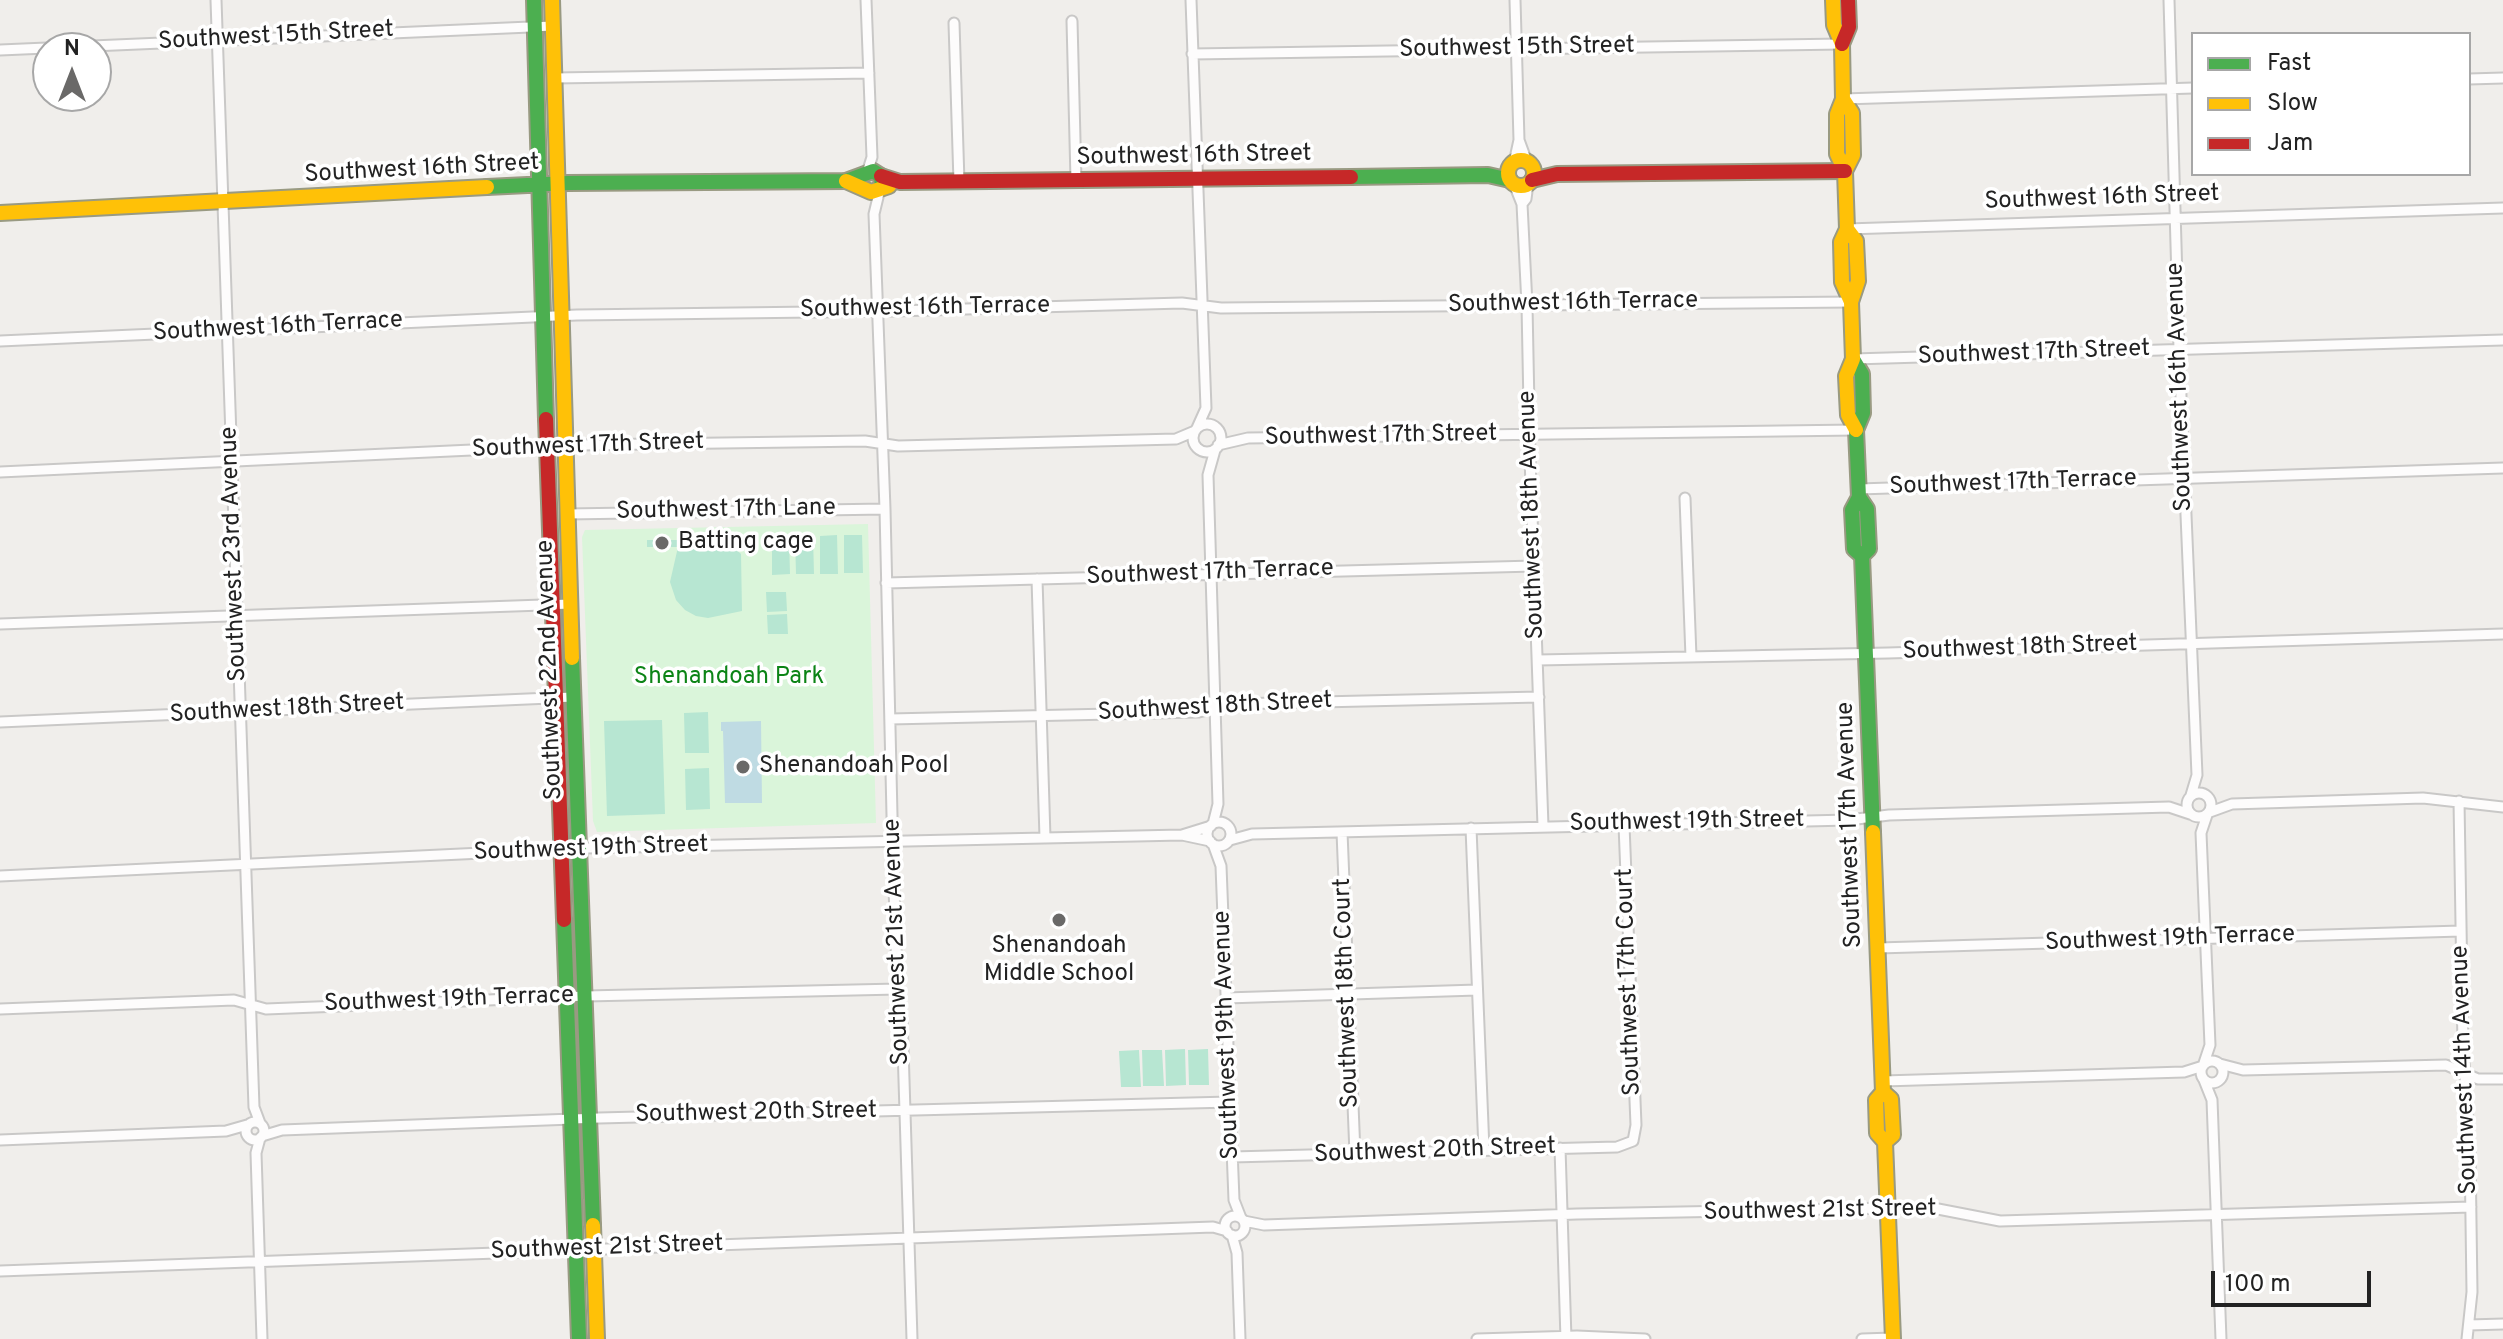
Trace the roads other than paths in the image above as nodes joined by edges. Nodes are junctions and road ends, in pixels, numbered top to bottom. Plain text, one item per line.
1 (216, 0) edge
2 (534, 0) edge
3 (552, 0) edge
4 (866, 0) edge
5 (1191, 0) edge
6 (1515, 0) edge
7 (1833, 0) edge
8 (1848, 0) edge
9 (2169, 0) edge
10 (1072, 21) dead end
11 (954, 23) dead end
12 (535, 26) junction
13 (553, 26) junction
14 (217, 40) junction
15 (1842, 44) junction
16 (1517, 49) junction
17 (0, 50) edge
18 (1192, 54) junction
19 (869, 73) junction
20 (555, 78) junction
21 (2503, 78) edge
22 (2471, 79) edge
23 (2191, 88) edge
24 (2171, 89) junction
25 (1843, 99) junction
26 (1845, 171) junction
27 (1521, 173) junction
28 (1197, 179) junction
29 (1076, 180) junction
30 (873, 181) junction
31 (959, 182) junction
32 (559, 184) junction
33 (541, 186) junction
34 (223, 202) junction
35 (2503, 208) edge
36 (0, 213) edge
37 (2175, 219) junction
38 (1847, 229) junction
39 (1851, 302) junction
40 (1202, 305) junction
41 (1527, 305) junction
42 (877, 310) junction
43 (563, 315) junction
44 (545, 316) junction
45 (227, 331) junction
46 (2503, 340) edge
47 (0, 341) edge
48 (2179, 349) junction
49 (1853, 359) junction
50 (1206, 408) junction
51 (1217, 429) junction
52 (1196, 430) junction
53 (1856, 430) junction
54 (1530, 435) junction
55 (1176, 439) junction
56 (1242, 439) junction
57 (882, 444) junction
58 (565, 446) junction
59 (548, 447) junction
60 (1197, 448) junction
61 (1217, 448) junction
62 (232, 461) junction
63 (2503, 468) edge
64 (0, 472) edge
65 (1208, 475) junction
66 (2184, 479) junction
67 (1859, 493) junction
68 (1685, 498) dead end
69 (885, 509) junction
70 (567, 514) junction
71 (1534, 566) junction
72 (1210, 574) junction
73 (1037, 579) junction
74 (886, 583) junction
75 (552, 604) junction
76 (571, 604) junction
77 (237, 616) junction
78 (0, 624) edge
79 (2503, 634) edge
80 (2191, 644) junction
81 (1866, 653) junction
82 (1691, 657) junction
83 (1538, 660) junction
84 (573, 697) junction
85 (1539, 697) junction
86 (555, 698) junction
87 (1215, 708) junction
88 (240, 712) junction
89 (1042, 716) junction
90 (890, 719) junction
91 (0, 722) edge
92 (2197, 775) junction
93 (2208, 796) junction
94 (2190, 797) junction
95 (2459, 801) junction
96 (1218, 804) junction
97 (2232, 804) junction
98 (2169, 807) junction
99 (2503, 807) edge
100 (2208, 814) junction
101 (2192, 815) junction
102 (1872, 816) junction
103 (1212, 825) junction
104 (1624, 825) junction
105 (1227, 826) junction
106 (1543, 826) junction
107 (1471, 828) junction
108 (1342, 832) junction
109 (2201, 833) junction
110 (1252, 834) junction
111 (1182, 835) junction
112 (1045, 838) junction
113 (893, 841) junction
114 (1229, 841) junction
115 (1211, 842) junction
116 (579, 849) junction
117 (561, 851) junction
118 (245, 865) junction
119 (1221, 866) junction
120 (0, 876) edge
121 (2461, 931) junction
122 (2205, 939) junction
123 (1878, 948) junction
124 (898, 989) junction
125 (1477, 990) junction
126 (1348, 994) junction
127 (586, 996) junction
128 (567, 997) junction
129 (1226, 998) junction
130 (250, 1005) junction
131 (0, 1009) edge
132 (2210, 1045) junction
133 (2219, 1063) junction
134 (2204, 1064) junction
135 (2243, 1070) junction
136 (2184, 1072) junction
137 (2464, 1072) junction
138 (2204, 1079) junction
139 (2220, 1079) junction
140 (2503, 1079) edge
141 (1883, 1086) junction
142 (2212, 1098) junction
143 (1230, 1102) junction
144 (254, 1107) junction
145 (905, 1111) junction
146 (572, 1119) junction
147 (590, 1119) junction
148 (248, 1124) junction
149 (226, 1131) junction
150 (257, 1133) junction
151 (1635, 1138) joint
152 (0, 1140) edge
153 (1560, 1148) junction
154 (1484, 1150) junction
155 (1355, 1154) junction
156 (1232, 1157) junction
157 (2471, 1207) junction
158 (1888, 1208) junction
159 (1562, 1215) junction
160 (2216, 1215) junction
161 (1236, 1226) junction
162 (910, 1238) junction
163 (594, 1249) junction
164 (576, 1250) junction
165 (259, 1262) junction
166 (0, 1271) edge
167 (2503, 1324) edge
168 (2469, 1325) junction
169 (1566, 1337) edge
170 (1893, 1338) edge
171 (262, 1339) edge
172 (579, 1339) edge
173 (597, 1339) edge
174 (912, 1339) edge
175 (1240, 1339) edge
176 (1477, 1339) edge
177 (1645, 1339) edge
178 (1862, 1339) edge
179 (2221, 1339) edge
180 (2467, 1339) edge

1 - 14 street, Southwest 23rd Avenue
2 - 12 main road, Southwest 22nd Avenue
3 - 13 main road, Southwest 22nd Avenue
4 - 19 street, Southwest 21st Avenue
5 - 18 street
6 - 16 street
7 - 15 main road, Southwest 17th Avenue
8 - 15 main road, Southwest 17th Avenue
9 - 24 street, Southwest 16th Avenue
10 - 29 street
11 - 31 street
12 - 13 street, Southwest 15th Street
12 - 14 street, Southwest 15th Street
12 - 33 main road, Southwest 22nd Avenue
13 - 20 main road, Southwest 22nd Avenue
14 - 17 street, Southwest 15th Street
14 - 34 street, Southwest 23rd Avenue
15 - 16 street, Southwest 15th Street
15 - 25 main road, Southwest 17th Avenue
16 - 18 street, Southwest 15th Street
16 - 27 street
18 - 28 street
19 - 20 street
19 - 30 street, Southwest 21st Avenue
20 - 32 main road, Southwest 22nd Avenue
21 - 22 street
23 - 24 street
24 - 25 street
24 - 37 street, Southwest 16th Avenue
25 - 26 main road, Southwest 17th Avenue
26 - 27 main road, Southwest 16th Street
26 - 38 main road, Southwest 17th Avenue
27 - 28 main road, Southwest 16th Street
27 - 41 street, Southwest 18th Avenue
28 - 29 main road, Southwest 16th Street
28 - 40 street
29 - 31 main road, Southwest 16th Street
30 - 31 main road, Southwest 16th Street
30 - 32 main road, Southwest 16th Street
30 - 42 street, Southwest 21st Avenue
32 - 33 main road, Southwest 16th Street
32 - 43 main road, Southwest 22nd Avenue
33 - 34 main road, Southwest 16th Street
33 - 44 main road, Southwest 22nd Avenue
34 - 36 main road, Southwest 16th Street
34 - 45 street, Southwest 23rd Avenue
35 - 37 street, Southwest 16th Street
37 - 38 street, Southwest 16th Street
37 - 48 street, Southwest 16th Avenue
38 - 39 main road, Southwest 17th Avenue
39 - 41 street, Southwest 16th Terrace
39 - 49 main road, Southwest 17th Avenue
40 - 41 street, Southwest 16th Terrace
40 - 42 street, Southwest 16th Terrace
40 - 50 street
41 - 54 street, Southwest 18th Avenue
42 - 43 street, Southwest 16th Terrace
42 - 57 street, Southwest 21st Avenue
43 - 44 street, Southwest 16th Terrace
43 - 58 main road, Southwest 22nd Avenue
44 - 45 street, Southwest 16th Terrace
44 - 59 main road, Southwest 22nd Avenue
45 - 47 street, Southwest 16th Terrace
45 - 62 street, Southwest 23rd Avenue
46 - 48 street, Southwest 17th Street
48 - 49 street, Southwest 17th Street
48 - 66 street, Southwest 16th Avenue
49 - 53 main road, Southwest 17th Avenue
50 - 51 street
50 - 52 street
51 - 52 street
51 - 56 street, Southwest 17th Street
51 - 61 street
52 - 55 street, Southwest 17th Street
52 - 60 street
53 - 54 street, Southwest 17th Street
53 - 67 main road, Southwest 17th Avenue
54 - 56 street, Southwest 17th Street
54 - 71 street, Southwest 18th Avenue
55 - 57 street, Southwest 17th Street
55 - 60 street, Southwest 17th Street
56 - 61 street, Southwest 17th Street
57 - 58 street, Southwest 17th Street
57 - 69 street, Southwest 21st Avenue
58 - 59 street, Southwest 17th Street
58 - 70 main road, Southwest 22nd Avenue
59 - 62 street, Southwest 17th Street
59 - 75 main road, Southwest 22nd Avenue
60 - 61 street
60 - 65 street
61 - 65 street
62 - 64 street, Southwest 17th Street
62 - 77 street, Southwest 23rd Avenue
63 - 66 street, Southwest 17th Terrace
65 - 72 street
66 - 67 street, Southwest 17th Terrace
66 - 80 street, Southwest 16th Avenue
67 - 81 main road, Southwest 17th Avenue
68 - 82 street
69 - 70 street, Southwest 17th Lane
69 - 74 street, Southwest 21st Avenue
70 - 76 main road, Southwest 22nd Avenue
71 - 72 street, Southwest 17th Terrace
71 - 83 street, Southwest 18th Avenue
72 - 73 street, Southwest 17th Terrace
72 - 87 street
73 - 74 street, Southwest 17th Terrace
73 - 89 street
74 - 90 street, Southwest 21st Avenue
75 - 76 street
75 - 77 street
75 - 86 main road, Southwest 22nd Avenue
76 - 84 main road, Southwest 22nd Avenue
77 - 78 street
77 - 88 street, Southwest 23rd Avenue
79 - 80 street, Southwest 18th Street
80 - 81 street, Southwest 18th Street
80 - 92 street, Southwest 16th Avenue
81 - 82 street, Southwest 18th Street
81 - 102 main road, Southwest 17th Avenue
82 - 83 street, Southwest 18th Street
83 - 85 street, Southwest 18th Avenue
84 - 86 street, Southwest 18th Street
84 - 116 main road, Southwest 22nd Avenue
85 - 87 street, Southwest 18th Street
85 - 106 street, Southwest 18th Avenue
86 - 88 street, Southwest 18th Street
86 - 117 main road, Southwest 22nd Avenue
87 - 89 street, Southwest 18th Street
87 - 96 street
88 - 91 street, Southwest 18th Street
88 - 118 street, Southwest 23rd Avenue
89 - 90 street, Southwest 18th Street
89 - 112 street
90 - 113 street, Southwest 21st Avenue
92 - 93 street, Southwest 16th Avenue
92 - 94 street, Southwest 16th Avenue
93 - 94 street
93 - 97 street
93 - 100 street
94 - 98 street, Southwest 19th Street
94 - 101 street
95 - 97 street
95 - 99 street
95 - 121 street, Southwest 14th Avenue
96 - 103 street
96 - 105 street
97 - 100 street
98 - 101 street, Southwest 19th Street
98 - 102 street, Southwest 19th Street
100 - 101 street
100 - 109 street
101 - 109 street
102 - 104 street, Southwest 19th Street
102 - 123 main road, Southwest 17th Avenue
103 - 105 street
103 - 111 street, Southwest 19th Street
103 - 115 street
104 - 106 street, Southwest 19th Street
104 - 151 street, Southwest 17th Court
105 - 110 street, Southwest 19th Street
105 - 114 street
106 - 107 street, Southwest 19th Street
107 - 108 street, Southwest 19th Street
107 - 125 street
108 - 110 street, Southwest 19th Street
108 - 126 street, Southwest 18th Court
109 - 122 street
110 - 114 street, Southwest 19th Street
111 - 112 street, Southwest 19th Street
111 - 115 street, Southwest 19th Street
112 - 113 street, Southwest 19th Street
113 - 116 street, Southwest 19th Street
113 - 124 street, Southwest 21st Avenue
114 - 115 street
114 - 119 street, Southwest 19th Avenue
115 - 119 street, Southwest 19th Avenue
116 - 117 street, Southwest 19th Street
116 - 127 main road, Southwest 22nd Avenue
117 - 118 street, Southwest 19th Street
117 - 128 main road, Southwest 22nd Avenue
118 - 120 street, Southwest 19th Street
118 - 130 street, Southwest 23rd Avenue
119 - 129 street, Southwest 19th Avenue
121 - 122 street, Southwest 19th Terrace
121 - 137 street, Southwest 14th Avenue
122 - 123 street, Southwest 19th Terrace
122 - 132 street
123 - 141 main road, Southwest 17th Avenue
124 - 127 street, Southwest 19th Terrace
124 - 145 street, Southwest 21st Avenue
125 - 126 street
125 - 154 street
126 - 129 street
126 - 155 street, Southwest 18th Court
127 - 128 street, Southwest 19th Terrace
127 - 147 main road, Southwest 22nd Avenue
128 - 130 street, Southwest 19th Terrace
128 - 146 main road, Southwest 22nd Avenue
129 - 143 street, Southwest 19th Avenue
130 - 131 street, Southwest 19th Terrace
130 - 144 street, Southwest 23rd Avenue
132 - 133 street
132 - 134 street
133 - 134 street
133 - 135 street
133 - 139 street
134 - 136 street
134 - 138 street
135 - 137 street
135 - 139 street
136 - 138 street
136 - 141 street
137 - 140 street
137 - 157 street, Southwest 14th Avenue
138 - 139 street
138 - 142 street
139 - 142 street
141 - 158 main road, Southwest 17th Avenue
142 - 160 street
143 - 145 street, Southwest 20th Street
143 - 156 street, Southwest 19th Avenue
144 - 148 street, Southwest 23rd Avenue
144 - 150 street, Southwest 23rd Avenue
145 - 147 street, Southwest 20th Street
145 - 162 street, Southwest 21st Avenue
146 - 147 street, Southwest 20th Street
146 - 150 street, Southwest 20th Street
146 - 164 main road, Southwest 22nd Avenue
147 - 163 main road, Southwest 22nd Avenue
148 - 149 street, Southwest 20th Street
148 - 150 street, Southwest 20th Street
149 - 150 street, Southwest 20th Street
149 - 152 street, Southwest 20th Street
150 - 165 street
151 - 153 street, Southwest 20th Street
153 - 154 street, Southwest 20th Street
153 - 159 street
154 - 155 street, Southwest 20th Street
155 - 156 street, Southwest 20th Street
156 - 161 street, Southwest 19th Avenue
157 - 160 street, Southwest 21st Street
157 - 168 street, Southwest 14th Avenue
158 - 159 street, Southwest 21st Street
158 - 160 street, Southwest 21st Street
158 - 170 main road, Southwest 17th Avenue
159 - 161 street, Southwest 21st Street
159 - 169 street
160 - 179 street
161 - 162 street, Southwest 21st Street
161 - 175 street, Southwest 19th Avenue
162 - 163 street, Southwest 21st Street
162 - 174 street, Southwest 21st Avenue
163 - 164 street, Southwest 21st Street
163 - 173 main road, Southwest 22nd Avenue
164 - 165 street, Southwest 21st Street
164 - 172 main road, Southwest 22nd Avenue
165 - 166 street, Southwest 21st Street
165 - 171 street
167 - 168 street
168 - 180 street, Southwest 14th Avenue
169 - 176 street
169 - 177 street
170 - 178 street

